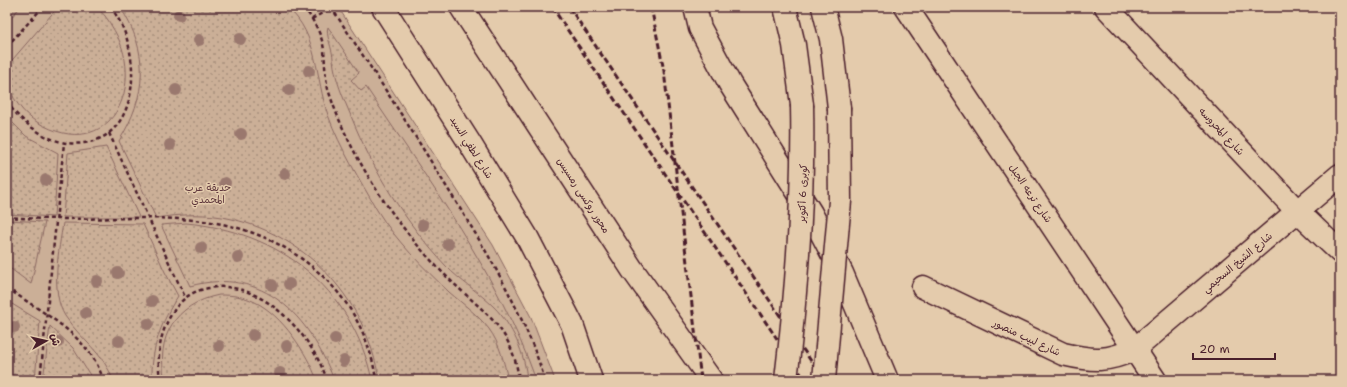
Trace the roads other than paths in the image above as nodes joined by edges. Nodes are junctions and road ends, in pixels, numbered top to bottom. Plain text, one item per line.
1 (383, 7) edge
2 (461, 7) edge
3 (695, 7) edge
4 (785, 7) edge
5 (824, 7) edge
6 (906, 7) edge
7 (1106, 7) edge
8 (1340, 175) edge
9 (1297, 211) junction
10 (1340, 252) edge
11 (923, 287) dead end
12 (1135, 349) junction
13 (591, 380) edge
14 (711, 380) edge
15 (786, 380) edge
16 (824, 380) edge
17 (887, 380) edge
18 (1154, 380) edge

1 - 13 main road, شارع لطفي السيد
2 - 14 main road, محور روكسى رمسيس
3 - 17 main road, bridge
4 - 15 main road, كوبرى 6 أكتوبر, bridge
5 - 16 main road, bridge
6 - 12 main road, شارع ترعه الجبل
7 - 9 main road, شارع المحروسه
8 - 9 main road, شارع الشيخ السحيمي
9 - 10 main road, شارع المحروسه
9 - 12 main road, شارع الشيخ السحيمي
11 - 12 main road, شارع لبيب منصور
12 - 18 main road, شارع ترعه الجبل

